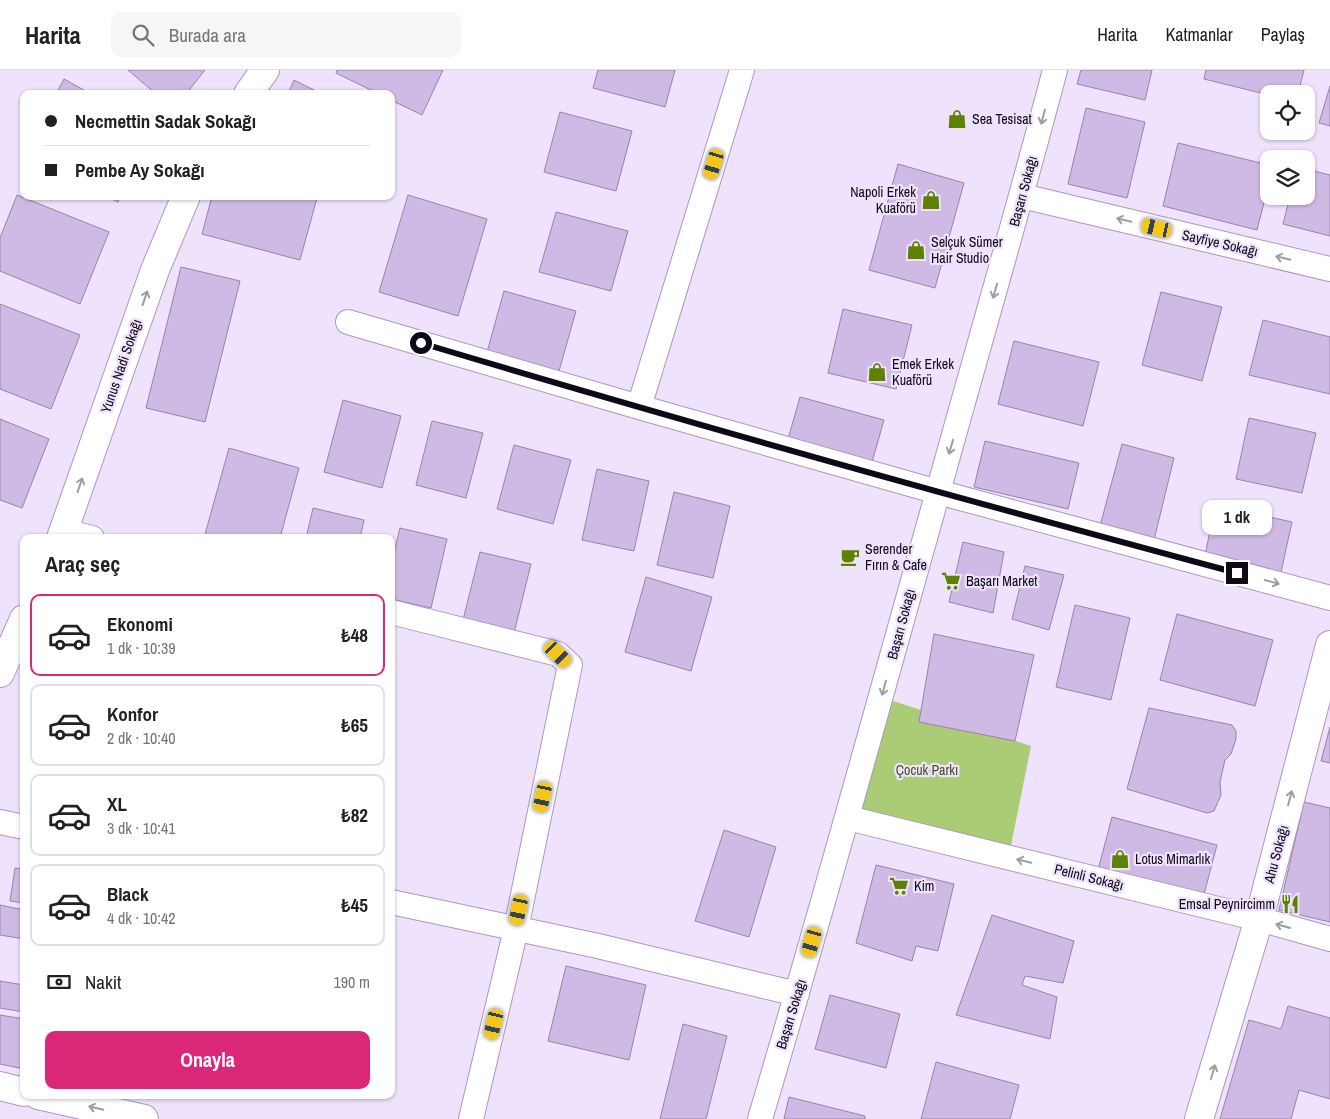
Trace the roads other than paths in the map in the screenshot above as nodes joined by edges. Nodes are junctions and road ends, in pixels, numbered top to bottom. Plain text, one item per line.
1 (265, 70) edge
2 (742, 70) edge
3 (1055, 70) edge
4 (251, 90) edge
5 (1022, 196) junction
6 (184, 200) edge
7 (1330, 269) edge
8 (348, 322) dead end
9 (639, 407) junction
10 (938, 492) junction
11 (62, 534) edge
12 (1330, 598) edge
13 (395, 613) edge
14 (20, 628) edge
15 (1330, 645) edge
16 (0, 673) edge
17 (848, 818) junction
18 (0, 822) edge
19 (20, 826) edge
20 (395, 903) edge
21 (1259, 919) junction
22 (516, 929) junction
23 (1330, 939) edge
24 (797, 994) junction
25 (0, 1086) edge
26 (20, 1091) edge
27 (56, 1099) edge
28 (144, 1119) edge
29 (471, 1119) edge
30 (760, 1119) edge
31 (1198, 1119) edge

1 - 4 street
2 - 9 street
3 -> 5 street, Başarı Sokağı
7 -> 5 street, Sayfiye Sokağı
5 -> 10 street, Başarı Sokağı
11 -> 6 street, Yunus Nadi Sokağı
8 - 9 street
9 - 10 street
10 -> 12 street
10 -> 17 street, Başarı Sokağı
13 - 22 street
14 - 16 street
21 -> 15 street, Ahu Sokağı
21 -> 17 street, Pelinli Sokağı
17 - 24 street, Başarı Sokağı
18 - 19 street
20 - 22 street
23 -> 21 street, Pelinli Sokağı
31 -> 21 street, Ahu Sokağı
22 - 24 street
22 - 29 street
24 - 30 street, Başarı Sokağı
25 - 26 street
28 -> 27 street

